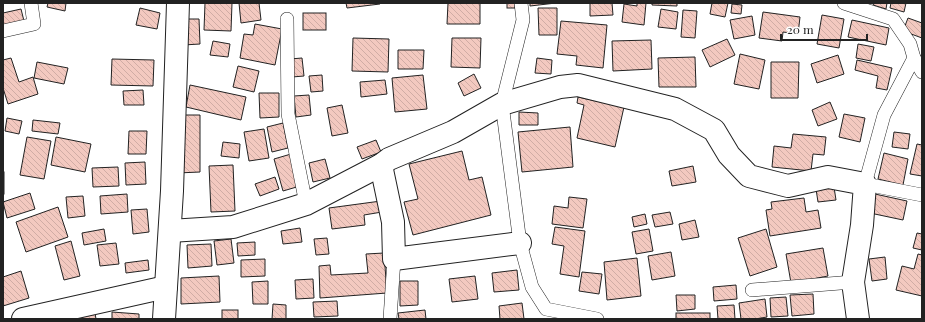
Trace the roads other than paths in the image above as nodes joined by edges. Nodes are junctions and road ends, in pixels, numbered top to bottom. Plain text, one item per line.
1 (31, 3) edge
2 (178, 3) edge
3 (521, 3) edge
4 (844, 3) edge
5 (287, 19) dead end
6 (3, 30) edge
7 (914, 58) junction
8 (922, 72) edge
9 (502, 104) junction
10 (381, 166) junction
11 (865, 184) junction
12 (922, 195) edge
13 (306, 204) junction
14 (170, 230) junction
15 (520, 243) junction
16 (394, 259) junction
17 (854, 282) junction
18 (166, 286) junction
19 (752, 290) dead end
20 (23, 319) edge
21 (164, 319) edge
22 (390, 319) edge
23 (597, 319) edge
24 (858, 319) edge

1 - 6 lane
2 - 14 street
3 - 9 lane
4 - 7 lane
5 - 13 lane
7 - 8 lane
7 - 11 lane
9 - 10 street
9 - 11 street
9 - 15 lane
10 - 13 street
10 - 16 street
11 - 12 lane
11 - 17 street
13 - 14 street
14 - 18 street
15 - 16 street
15 - 23 lane
16 - 22 lane
17 - 19 lane
17 - 24 street
18 - 20 street
18 - 21 street

